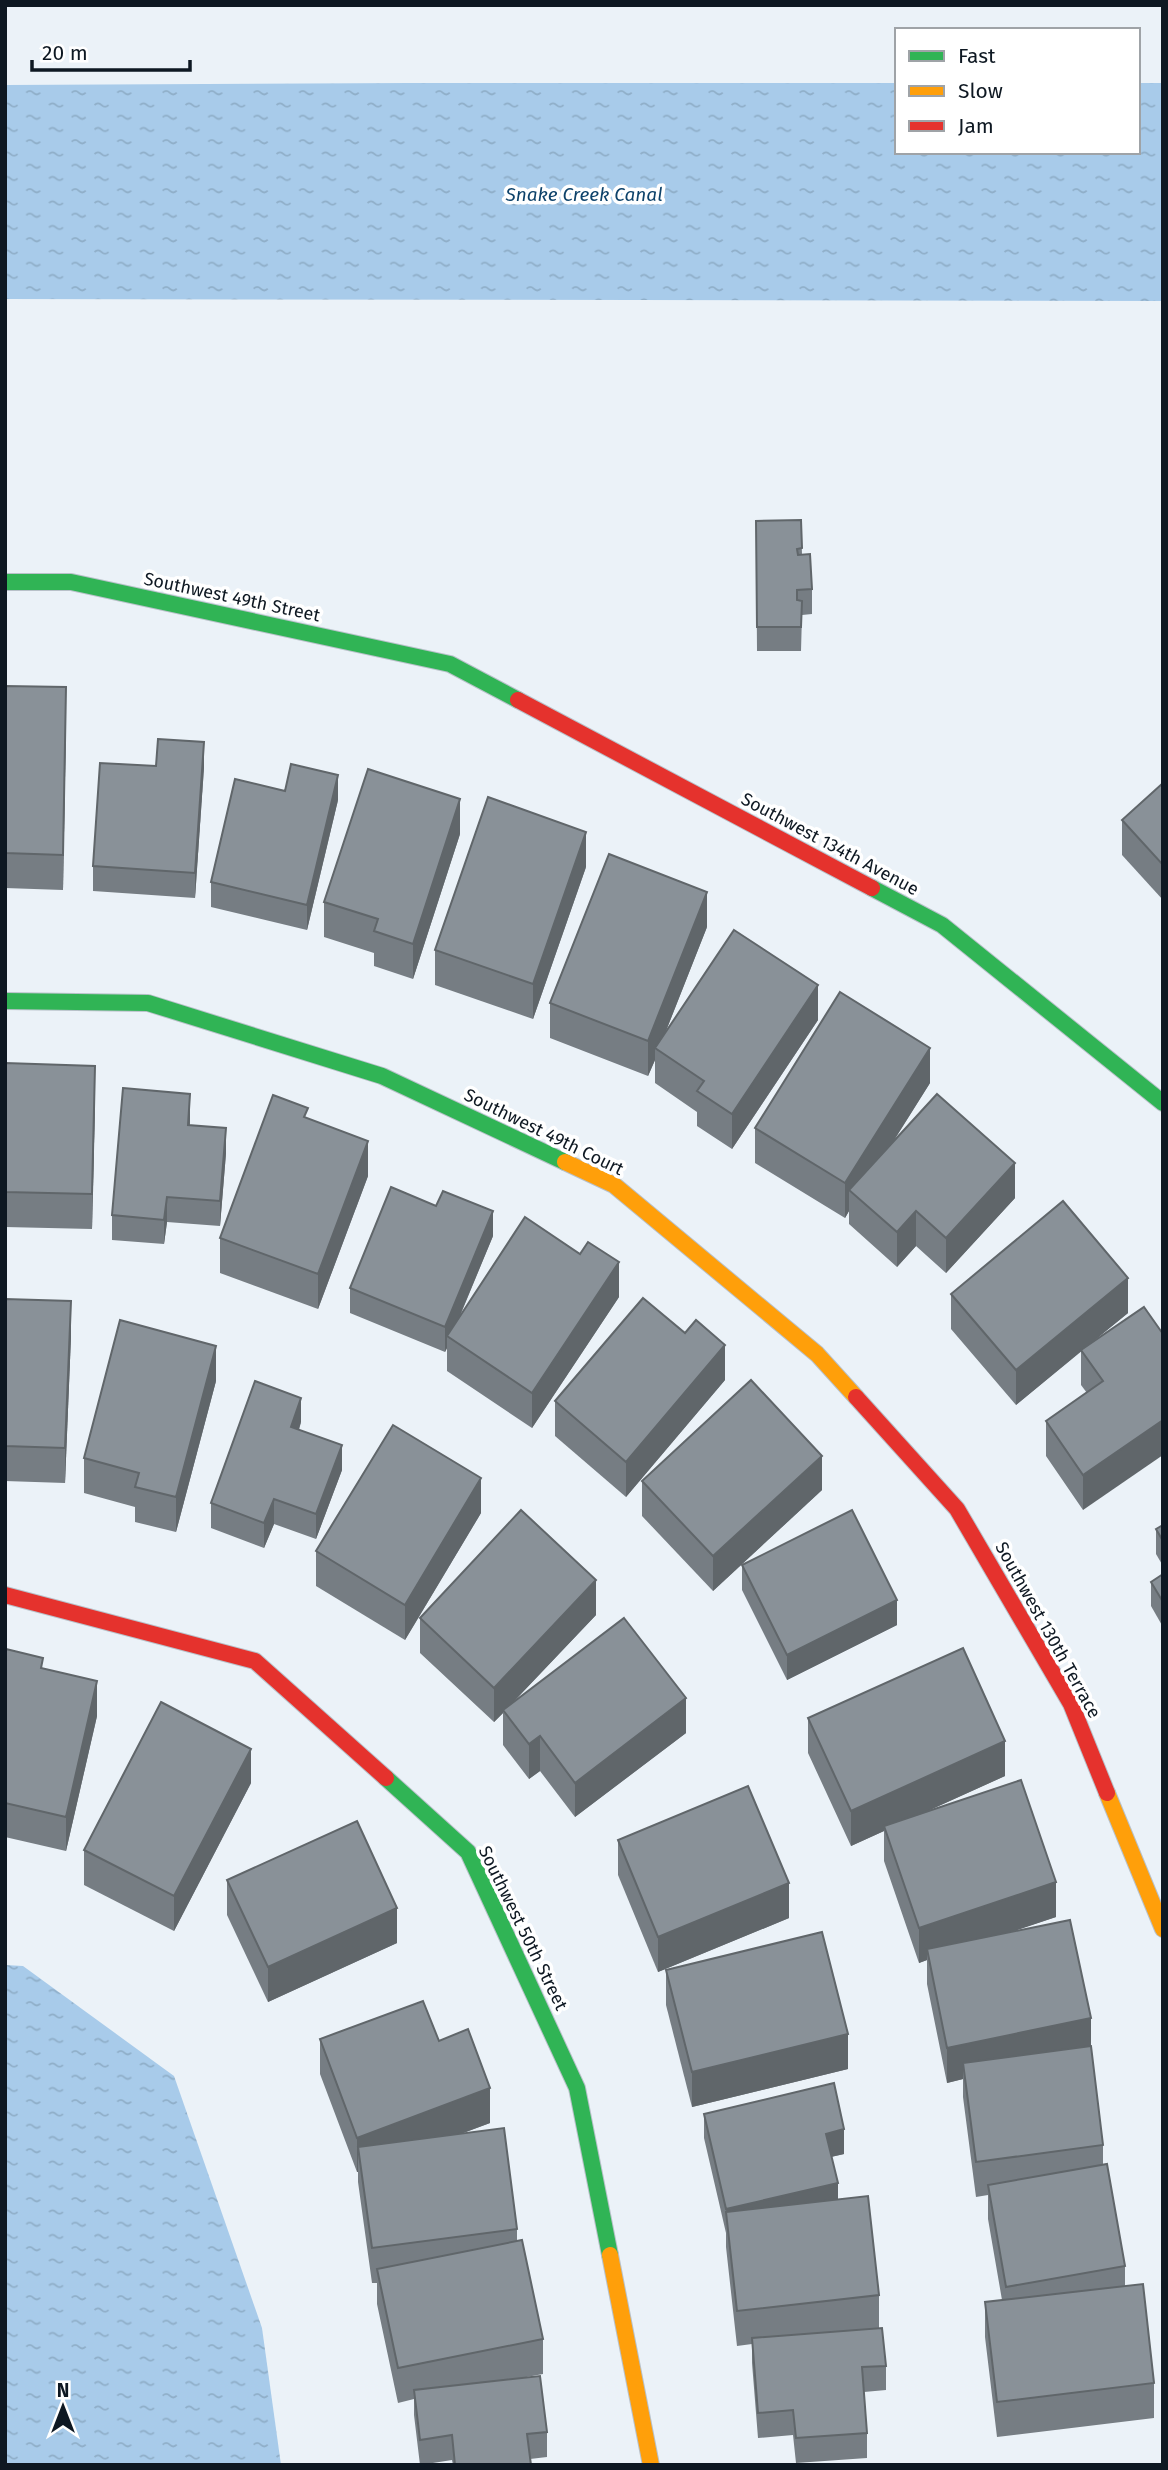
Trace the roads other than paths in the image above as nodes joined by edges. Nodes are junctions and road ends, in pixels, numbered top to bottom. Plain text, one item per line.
1 (5, 582) edge
2 (450, 664) joint
3 (5, 1001) edge
4 (1163, 1103) edge
5 (957, 1509) joint
6 (5, 1595) edge
7 (1163, 1929) edge
8 (651, 2465) edge

1 - 2 street, Southwest 49th Street
2 - 4 street, Southwest 134th Avenue
3 - 5 street, Southwest 49th Court
5 - 7 street, Southwest 130th Terrace
6 - 8 street, Southwest 50th Street

